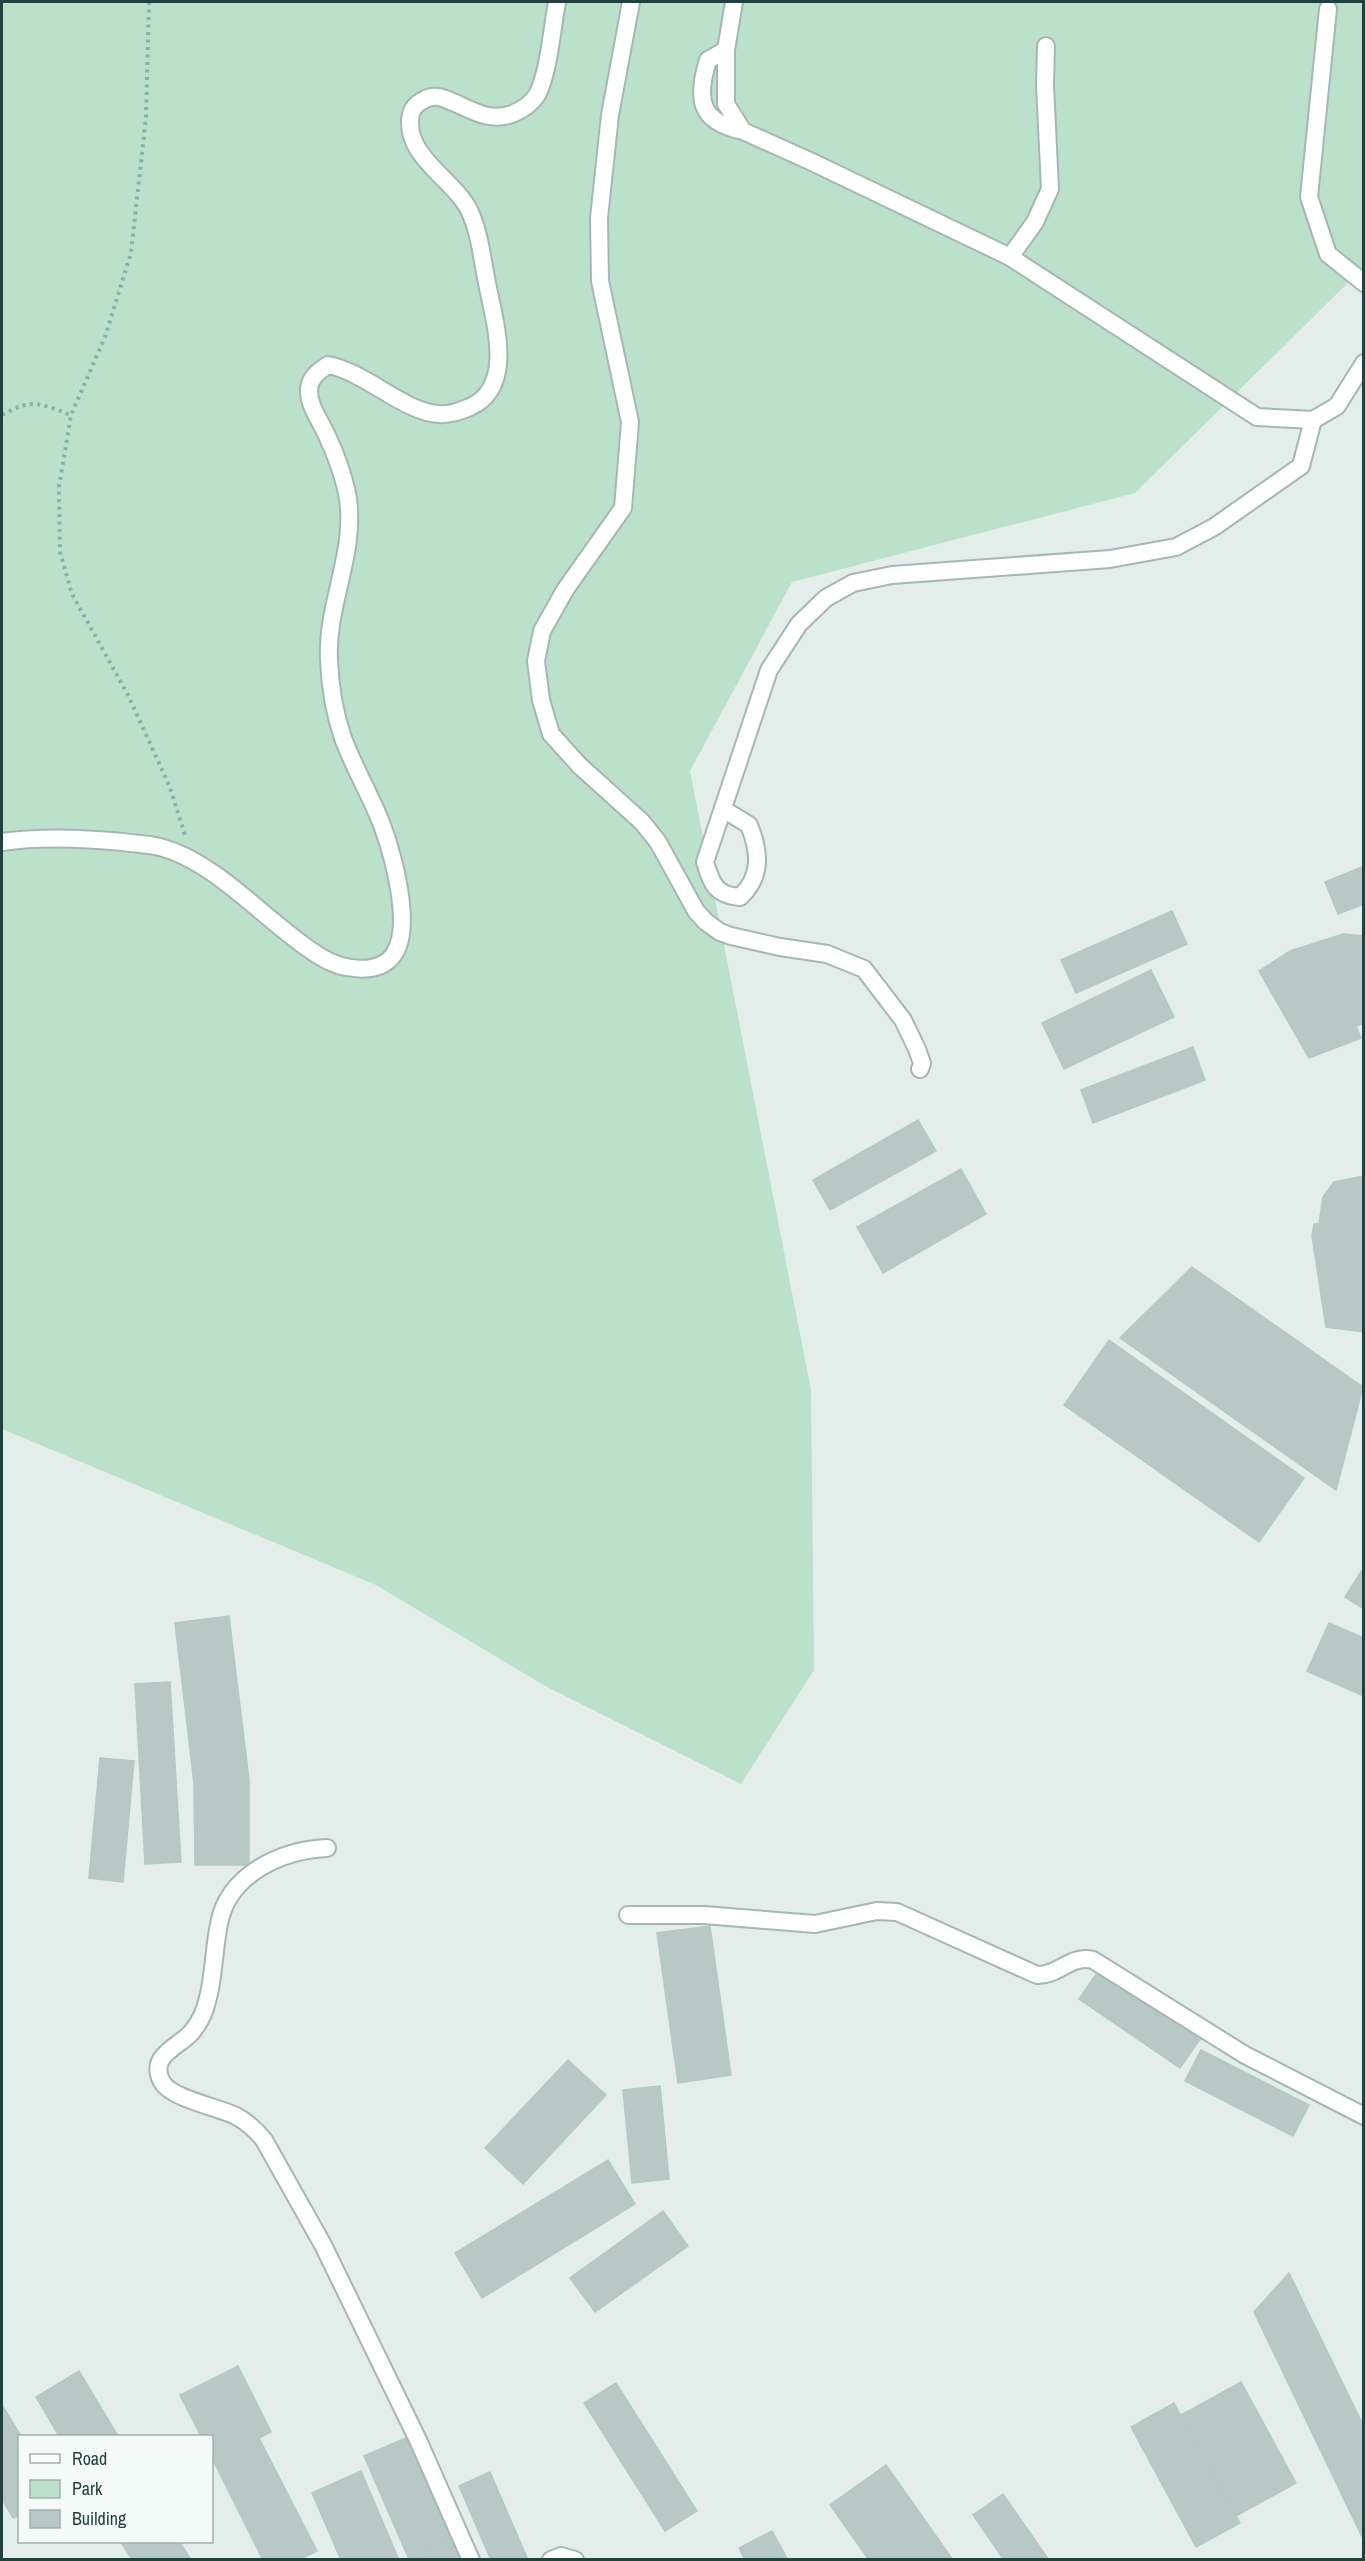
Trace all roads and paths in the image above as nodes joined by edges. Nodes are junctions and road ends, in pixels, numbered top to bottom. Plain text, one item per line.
1 (149, 2) edge
2 (556, 2) edge
3 (631, 2) edge
4 (734, 2) edge
5 (1328, 9) dead end
6 (1046, 46) dead end
7 (726, 50) junction
8 (742, 131) junction
9 (1010, 257) junction
10 (1364, 283) edge
11 (1364, 363) edge
12 (2, 415) edge
13 (71, 415) junction
14 (1313, 420) junction
15 (723, 809) junction
16 (2, 842) edge
17 (194, 862) junction
18 (920, 1070) dead end
19 (327, 1848) dead end
20 (628, 1915) dead end
21 (1364, 2116) edge
22 (471, 2559) edge
23 (551, 2559) edge
24 (575, 2559) edge

1 - 13 path
2 - 17 street
3 - 18 street
4 - 7 street
5 - 10 street
6 - 9 street
7 - 8 street
7 - 8 street
8 - 9 street
9 - 14 street
11 - 14 street
12 - 13 path
13 - 17 path
14 - 15 street
15 - 15 street
16 - 17 street
19 - 22 street
20 - 21 street
23 - 24 street

